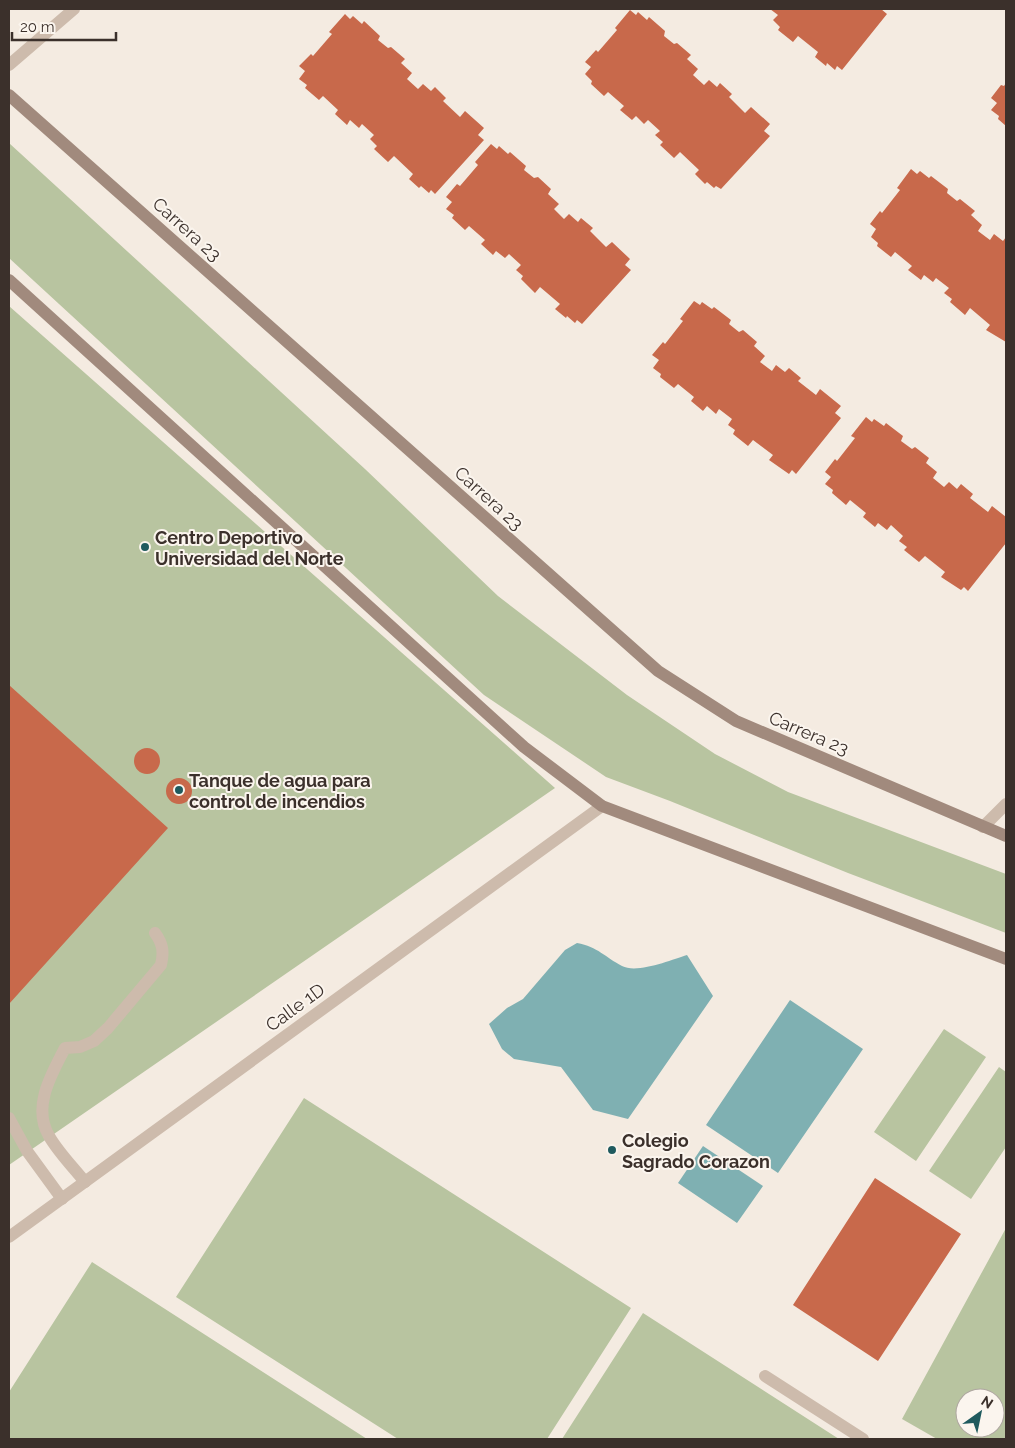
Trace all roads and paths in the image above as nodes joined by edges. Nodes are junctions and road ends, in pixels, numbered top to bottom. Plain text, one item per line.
1 (74, 9) edge
2 (9, 65) edge
3 (9, 95) edge
4 (9, 280) edge
5 (1006, 804) edge
6 (602, 806) junction
7 (983, 827) junction
8 (1006, 836) edge
9 (155, 933) dead end
10 (1006, 959) edge
11 (9, 1118) edge
12 (85, 1182) junction
13 (62, 1199) junction
14 (9, 1237) edge
15 (765, 1376) dead end
16 (864, 1439) edge

1 - 2 street
3 - 7 main road, Carrera 23
4 - 6 main road
5 - 7 street
6 - 10 main road
6 - 12 street, Calle 1D
7 - 8 main road, Carrera 23
9 - 12 street
11 - 13 street
12 - 13 street, Calle 1D
13 - 14 street, Calle 1D
15 - 16 street

